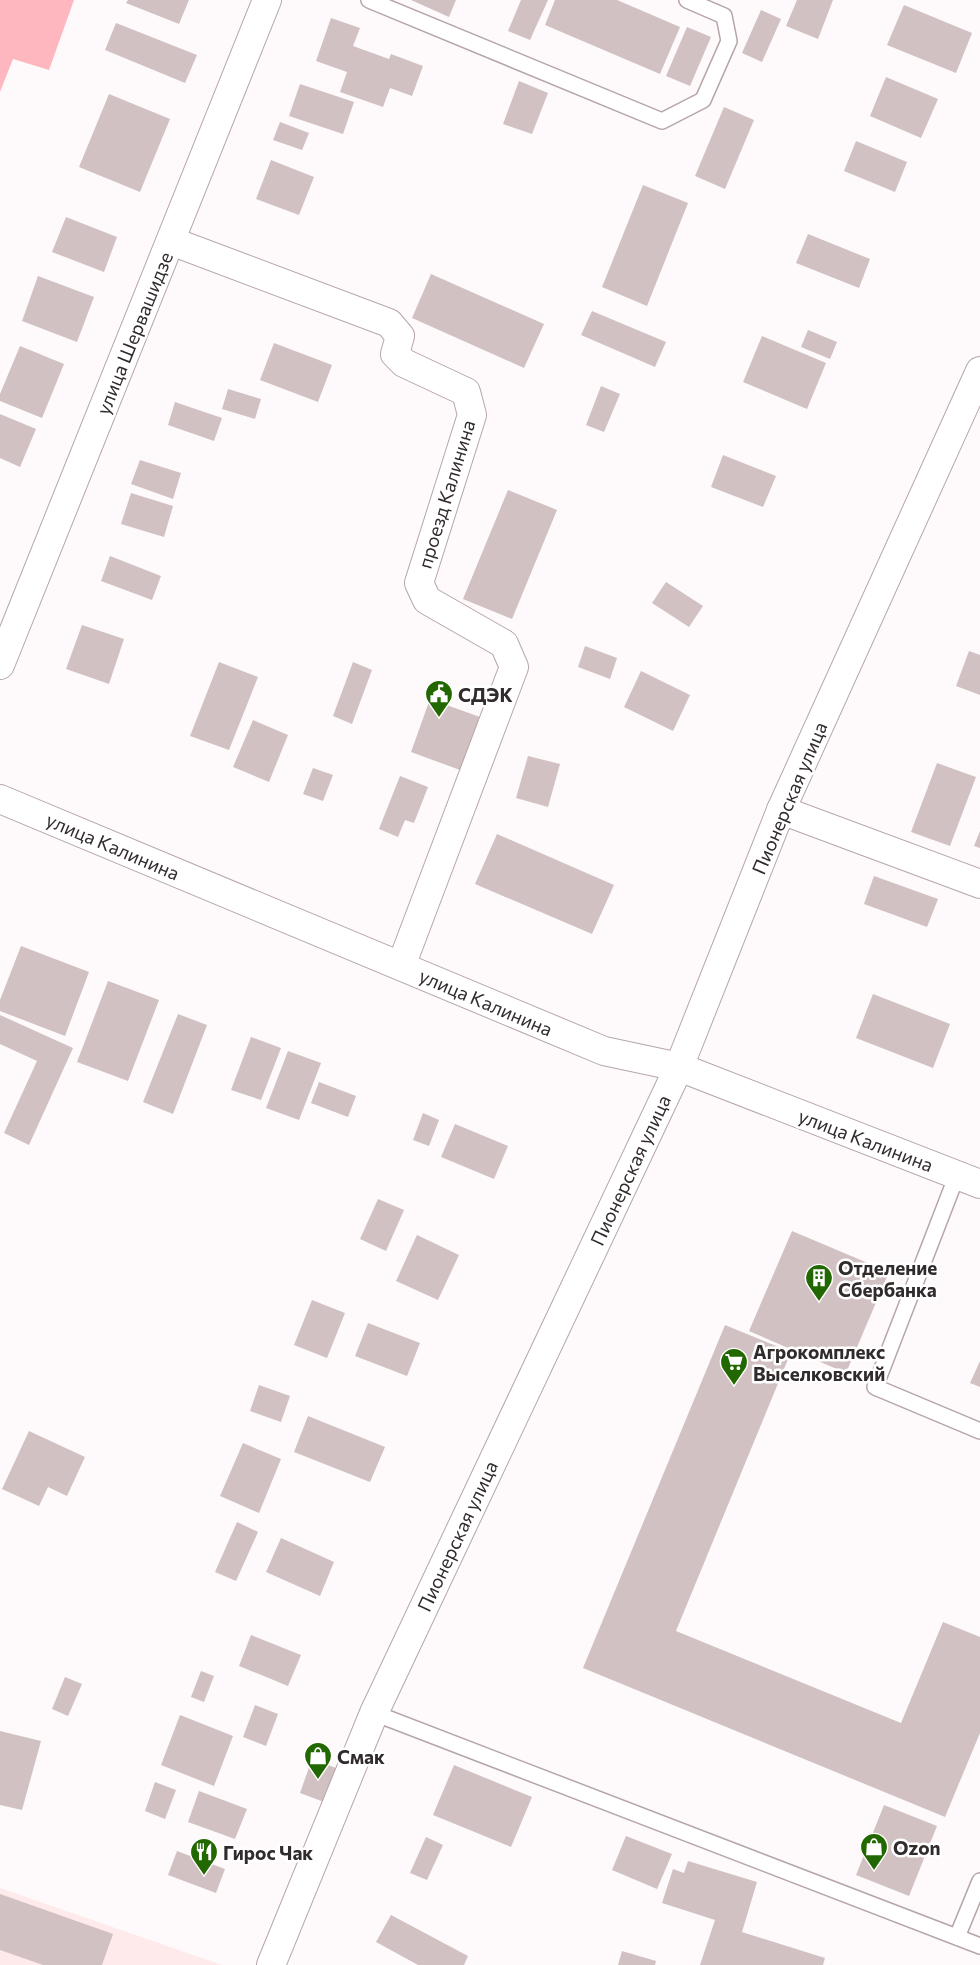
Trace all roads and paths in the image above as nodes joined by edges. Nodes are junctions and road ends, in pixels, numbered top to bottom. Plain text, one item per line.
1 (267, 0) edge
2 (369, 0) edge
3 (687, 0) edge
4 (171, 241) junction
5 (980, 371) edge
6 (0, 666) edge
7 (0, 799) edge
8 (781, 810) junction
9 (980, 884) edge
10 (401, 966) junction
11 (679, 1066) junction
12 (969, 1180) edge
13 (980, 1431) edge
14 (374, 1713) junction
15 (980, 1881) edge
16 (957, 1937) junction
17 (980, 1946) edge
18 (271, 1965) edge

1 - 4 street, улица Шервашидзе
2 - 3 lane
4 - 6 street, улица Шервашидзе
4 - 10 street, проезд Калинина
5 - 8 street, Пионерская улица
7 - 10 street, улица Калинина
8 - 9 street
8 - 11 street, Пионерская улица
10 - 11 street, улица Калинина
11 - 12 street, улица Калинина
11 - 14 street, Пионерская улица
12 - 13 lane
14 - 16 lane
14 - 18 street, Пионерская улица
15 - 16 lane
16 - 17 lane

